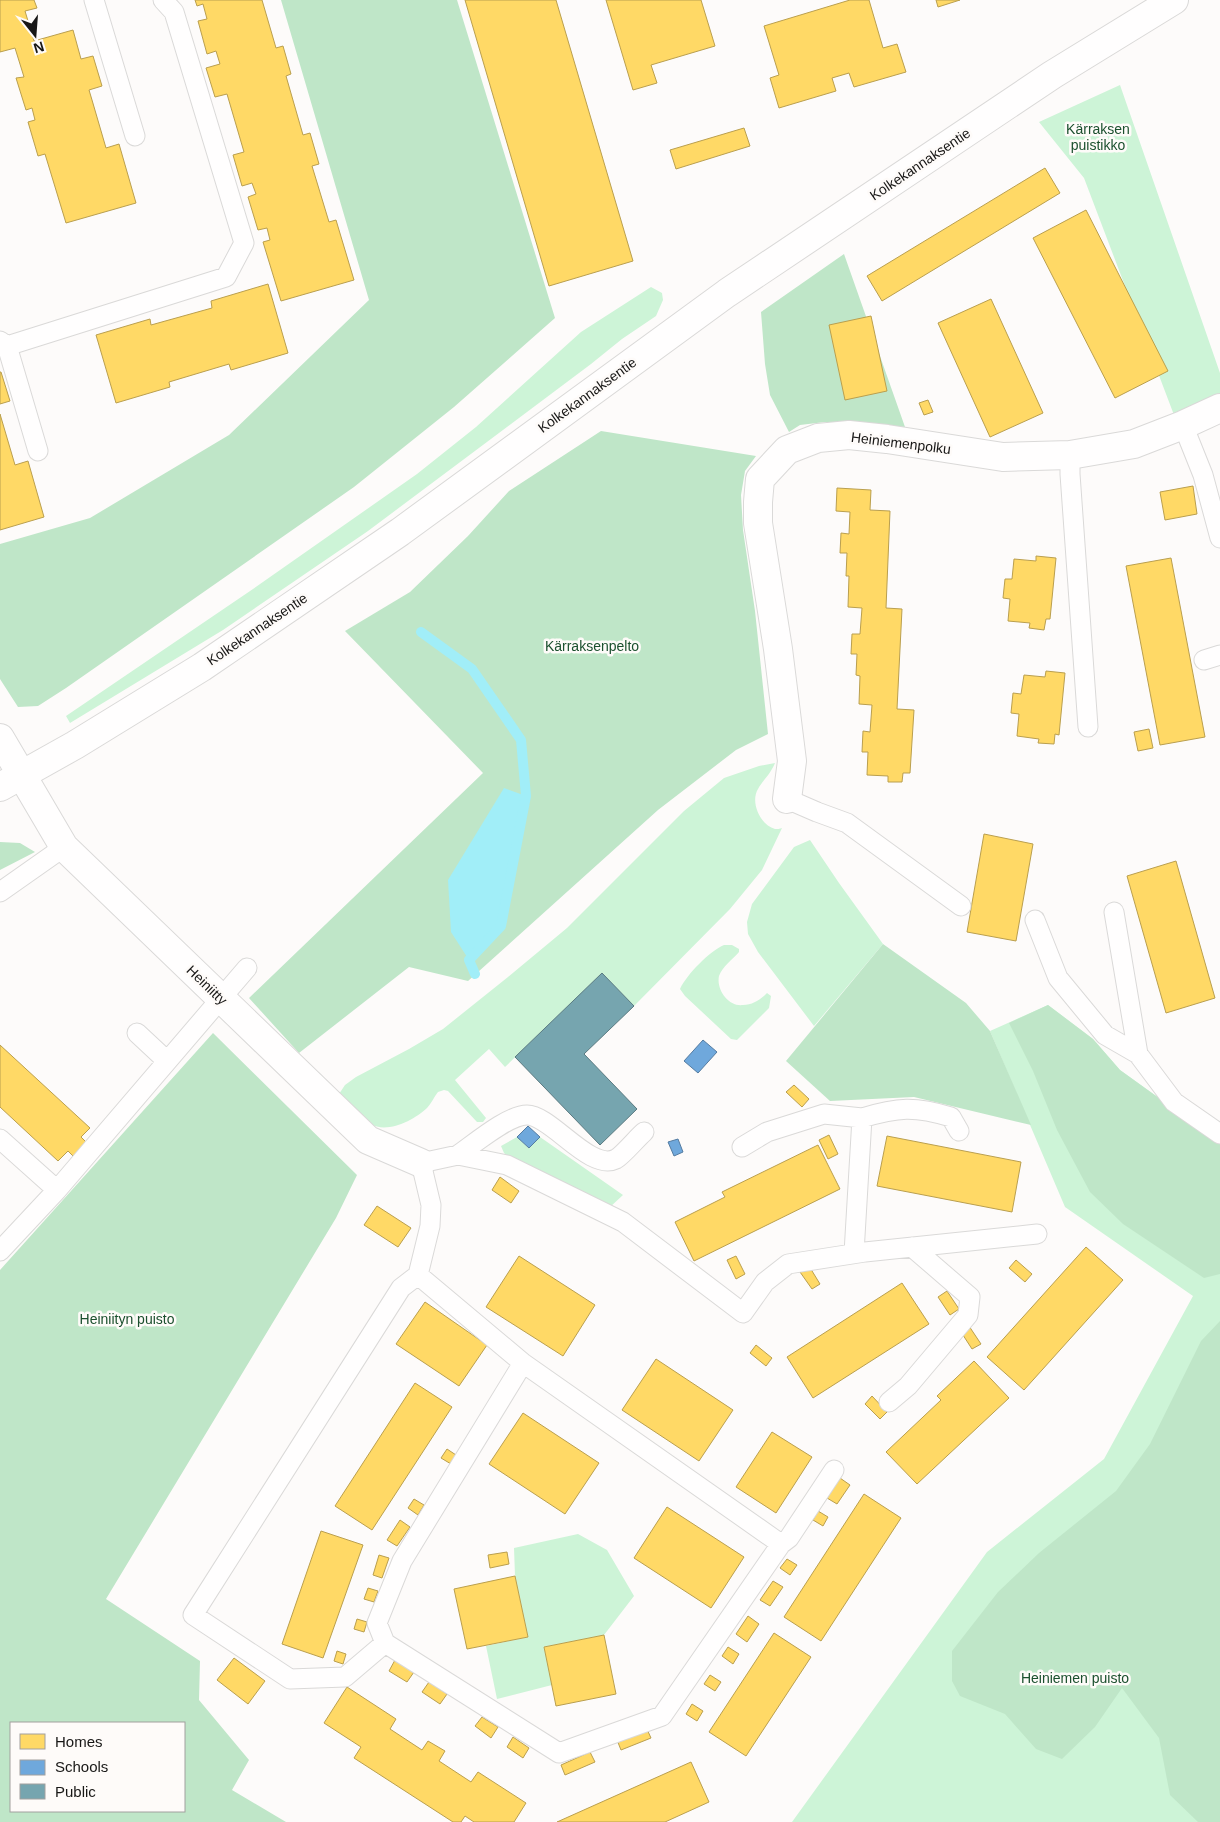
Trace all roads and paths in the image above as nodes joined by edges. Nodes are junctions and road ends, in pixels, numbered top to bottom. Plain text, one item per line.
1 (94, 0) edge
2 (163, 0) edge
3 (1174, 0) edge
4 (135, 136) dead end
5 (3, 343) edge
6 (1220, 408) edge
7 (1183, 425) junction
8 (38, 451) dead end
9 (1070, 456) junction
10 (1220, 538) edge
11 (1088, 727) dead end
12 (0, 738) edge
13 (11, 781) edge
14 (787, 799) joint
15 (64, 847) junction
16 (0, 892) edge
17 (961, 906) dead end
18 (1114, 912) dead end
19 (1035, 920) dead end
20 (247, 968) dead end
21 (221, 998) junction
22 (137, 1034) dead end
23 (1138, 1054) junction
24 (167, 1061) junction
25 (862, 1118) junction
26 (959, 1130) dead end
27 (644, 1132) dead end
28 (1220, 1134) edge
29 (0, 1139) edge
30 (742, 1147) dead end
31 (458, 1155) junction
32 (421, 1163) junction
33 (57, 1190) junction
34 (1037, 1234) dead end
35 (912, 1247) junction
36 (0, 1251) edge
37 (854, 1254) junction
38 (418, 1276) junction
39 (523, 1363) junction
40 (889, 1402) dead end
41 (834, 1470) dead end
42 (781, 1544) junction
43 (385, 1642) junction

1 - 4 lane
2 - 5 lane
3 - 13 street, Kolkekannaksentie
5 - 8 lane
6 - 7 street, Heiniemenpolku
7 - 9 street, Heiniemenpolku
7 - 10 lane
9 - 11 lane
9 - 14 street, Heiniemenpolku
12 - 13 street, Heiniitty
13 - 15 street, Heiniitty
14 - 17 lane
15 - 16 lane
15 - 21 street, Heiniitty
18 - 23 lane
19 - 23 lane
20 - 21 lane
21 - 24 lane
21 - 32 street, Heiniitty
22 - 24 lane
23 - 28 lane
24 - 33 lane
25 - 26 lane
25 - 30 lane
25 - 37 lane
27 - 31 lane
29 - 33 lane
31 - 32 lane
31 - 37 lane
32 - 38 lane
33 - 36 lane
34 - 35 lane
35 - 37 lane
35 - 40 lane
38 - 39 lane
38 - 43 lane
39 - 42 lane
39 - 43 lane
41 - 42 lane
42 - 43 lane

